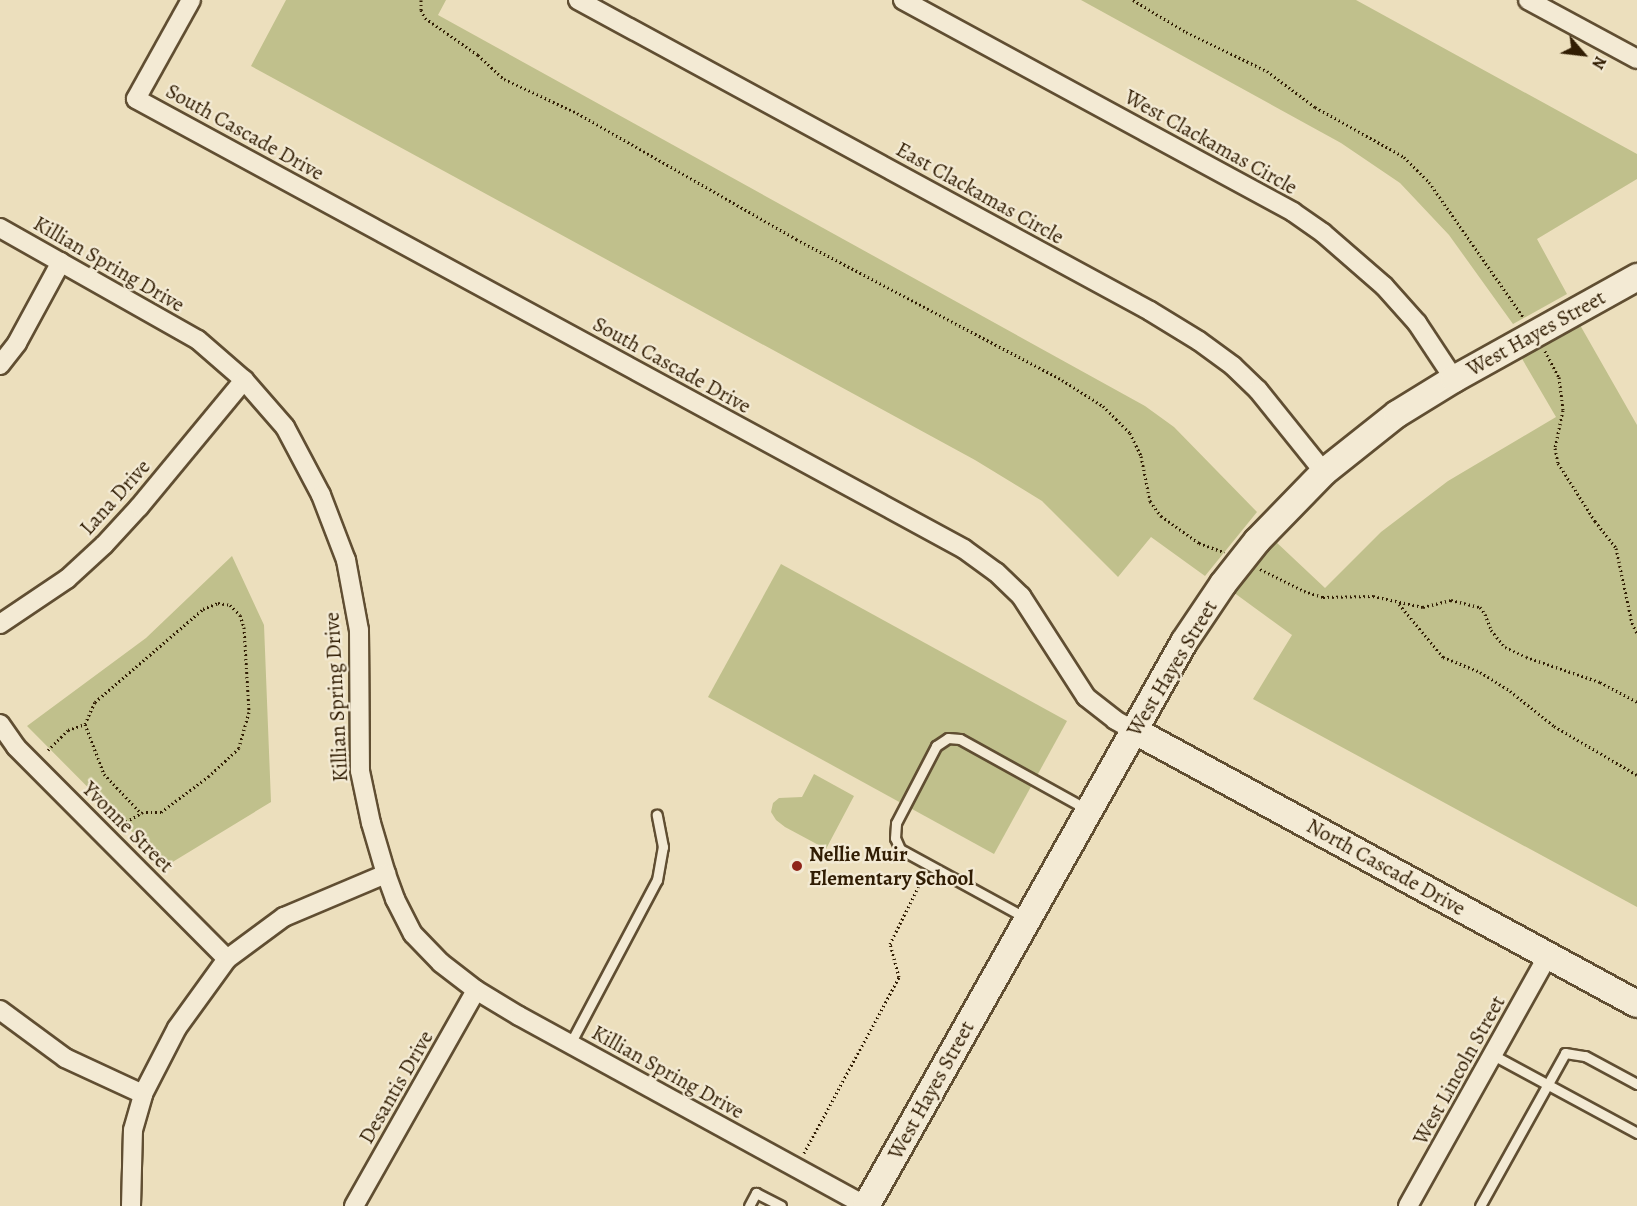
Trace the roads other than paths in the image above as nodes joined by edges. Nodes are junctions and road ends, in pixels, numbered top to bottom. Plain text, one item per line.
1 (191, 0) edge
2 (578, 0) edge
3 (903, 0) edge
4 (1528, 0) edge
5 (1637, 59) edge
6 (0, 228) edge
7 (61, 262) junction
8 (1637, 277) edge
9 (0, 365) edge
10 (1454, 379) junction
11 (244, 380) junction
12 (1324, 472) junction
13 (0, 624) edge
14 (0, 724) edge
15 (1135, 730) junction
16 (1089, 810) junction
17 (657, 815) dead end
18 (386, 874) junction
19 (1028, 919) junction
20 (1548, 956) junction
21 (227, 959) junction
22 (477, 990) junction
23 (1637, 1004) edge
24 (0, 1010) edge
25 (570, 1044) junction
26 (1493, 1055) junction
27 (1547, 1084) junction
28 (1637, 1084) edge
29 (143, 1094) junction
30 (1637, 1133) edge
31 (131, 1206) edge
32 (354, 1206) edge
33 (749, 1206) edge
34 (781, 1206) edge
35 (866, 1206) edge
36 (1408, 1206) edge
37 (1479, 1206) edge

1 - 15 street, South Cascade Drive
2 - 12 street, East Clackamas Circle
3 - 10 street, West Clackamas Circle
4 - 5 street
6 - 7 street, Killian Spring Drive
7 - 9 street
7 - 11 street, Killian Spring Drive
8 - 10 street, West Hayes Street
10 - 12 street, West Hayes Street
11 - 13 street, Lana Drive
11 - 18 street, Killian Spring Drive
12 - 15 street, West Hayes Street
14 - 21 street, Yvonne Street
15 - 16 street, West Hayes Street
15 - 20 street, North Cascade Drive
16 - 19 street, West Hayes Street
16 - 19 lane
17 - 25 lane
18 - 21 street
18 - 22 street, Killian Spring Drive
19 - 35 street, West Hayes Street
20 - 23 street, North Cascade Drive
20 - 26 street, West Lincoln Street
21 - 29 street
22 - 25 street, Killian Spring Drive
22 - 32 street, Desantis Drive
24 - 29 street
25 - 35 street, Killian Spring Drive
26 - 27 lane
26 - 36 street, West Lincoln Street
27 - 28 lane
27 - 30 lane
27 - 37 lane
29 - 31 street
33 - 34 lane

